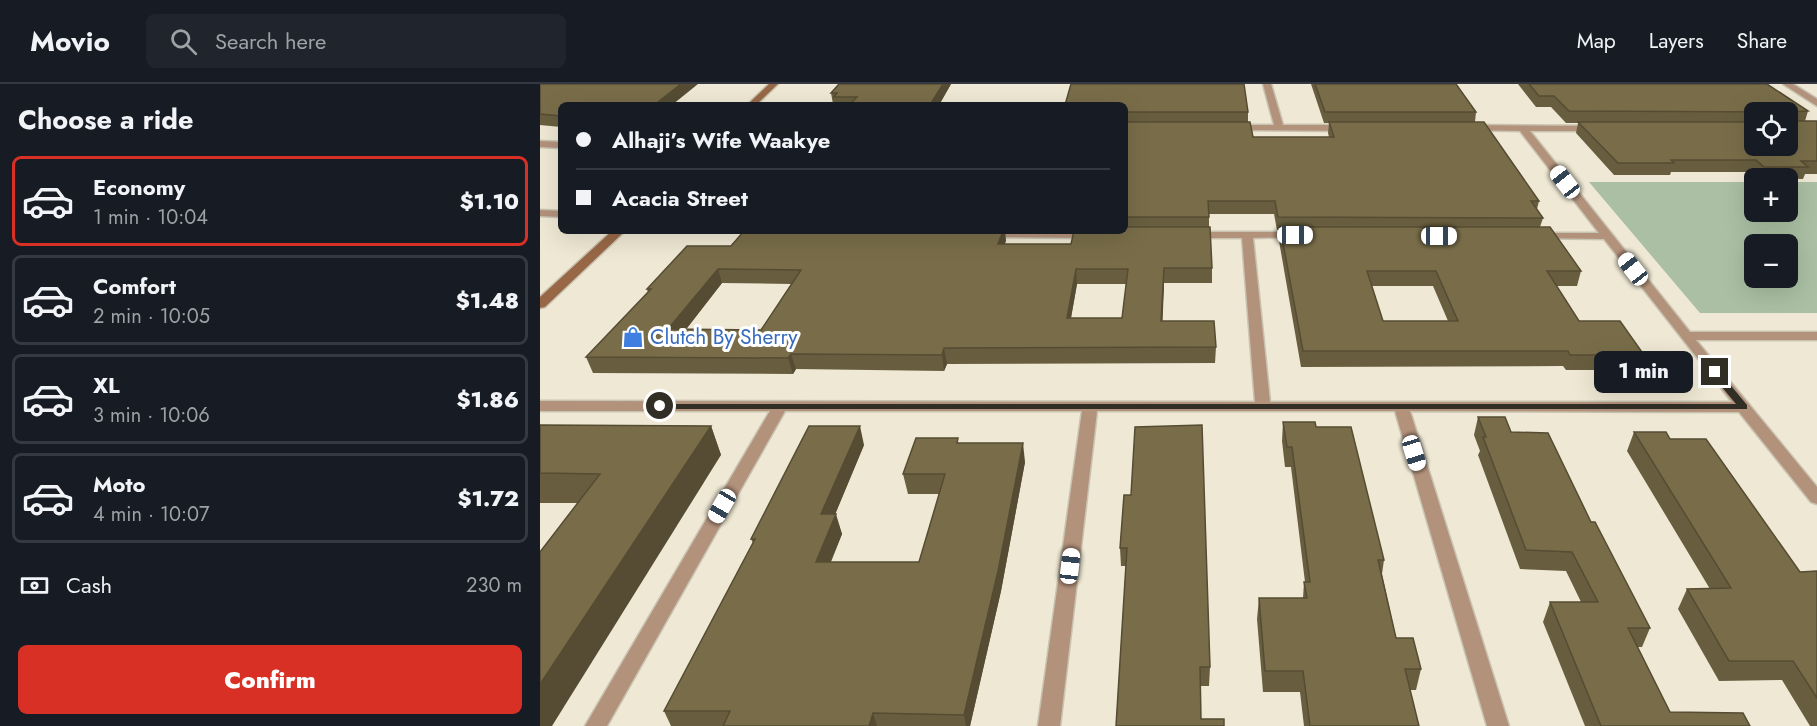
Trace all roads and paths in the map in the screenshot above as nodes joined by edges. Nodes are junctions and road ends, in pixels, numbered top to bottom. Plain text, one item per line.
1 (774, 84) edge
2 (1268, 84) edge
3 (1787, 84) edge
4 (754, 102) edge
5 (1817, 103) edge
6 (1220, 128) edge
7 (1279, 128) junction
8 (1360, 128) edge
9 (1465, 128) edge
10 (1523, 128) junction
11 (1604, 128) edge
12 (540, 144) edge
13 (558, 145) edge
14 (540, 213) edge
15 (558, 214) edge
16 (616, 234) edge
17 (1006, 234) edge
18 (1072, 234) edge
19 (976, 235) edge
20 (1107, 235) edge
21 (1177, 235) edge
22 (1247, 235) junction
23 (1307, 235) edge
24 (1523, 236) edge
25 (1607, 236) junction
26 (540, 304) edge
27 (1686, 336) junction
28 (1817, 336) edge
29 (540, 406) edge
30 (1263, 406) junction
31 (780, 407) junction
32 (1090, 407) junction
33 (1401, 407) junction
34 (1744, 407) junction
35 (1817, 498) edge
36 (596, 726) edge
37 (1049, 726) edge
38 (1498, 726) edge

1 - 4 main road
2 - 7 street
3 - 5 street
6 - 7 street
7 - 8 street
9 - 10 street
10 - 11 street
10 - 25 street
12 - 13 street
14 - 15 street
16 - 26 main road
17 - 19 street
18 - 20 street
21 - 22 street
22 - 23 street
22 - 30 street
24 - 25 street
25 - 27 street
27 - 28 street
27 - 34 street
29 - 31 street
30 - 32 street
30 - 33 street
31 - 32 street
31 - 36 street
32 - 37 street
33 - 34 street
33 - 38 street
34 - 35 street

